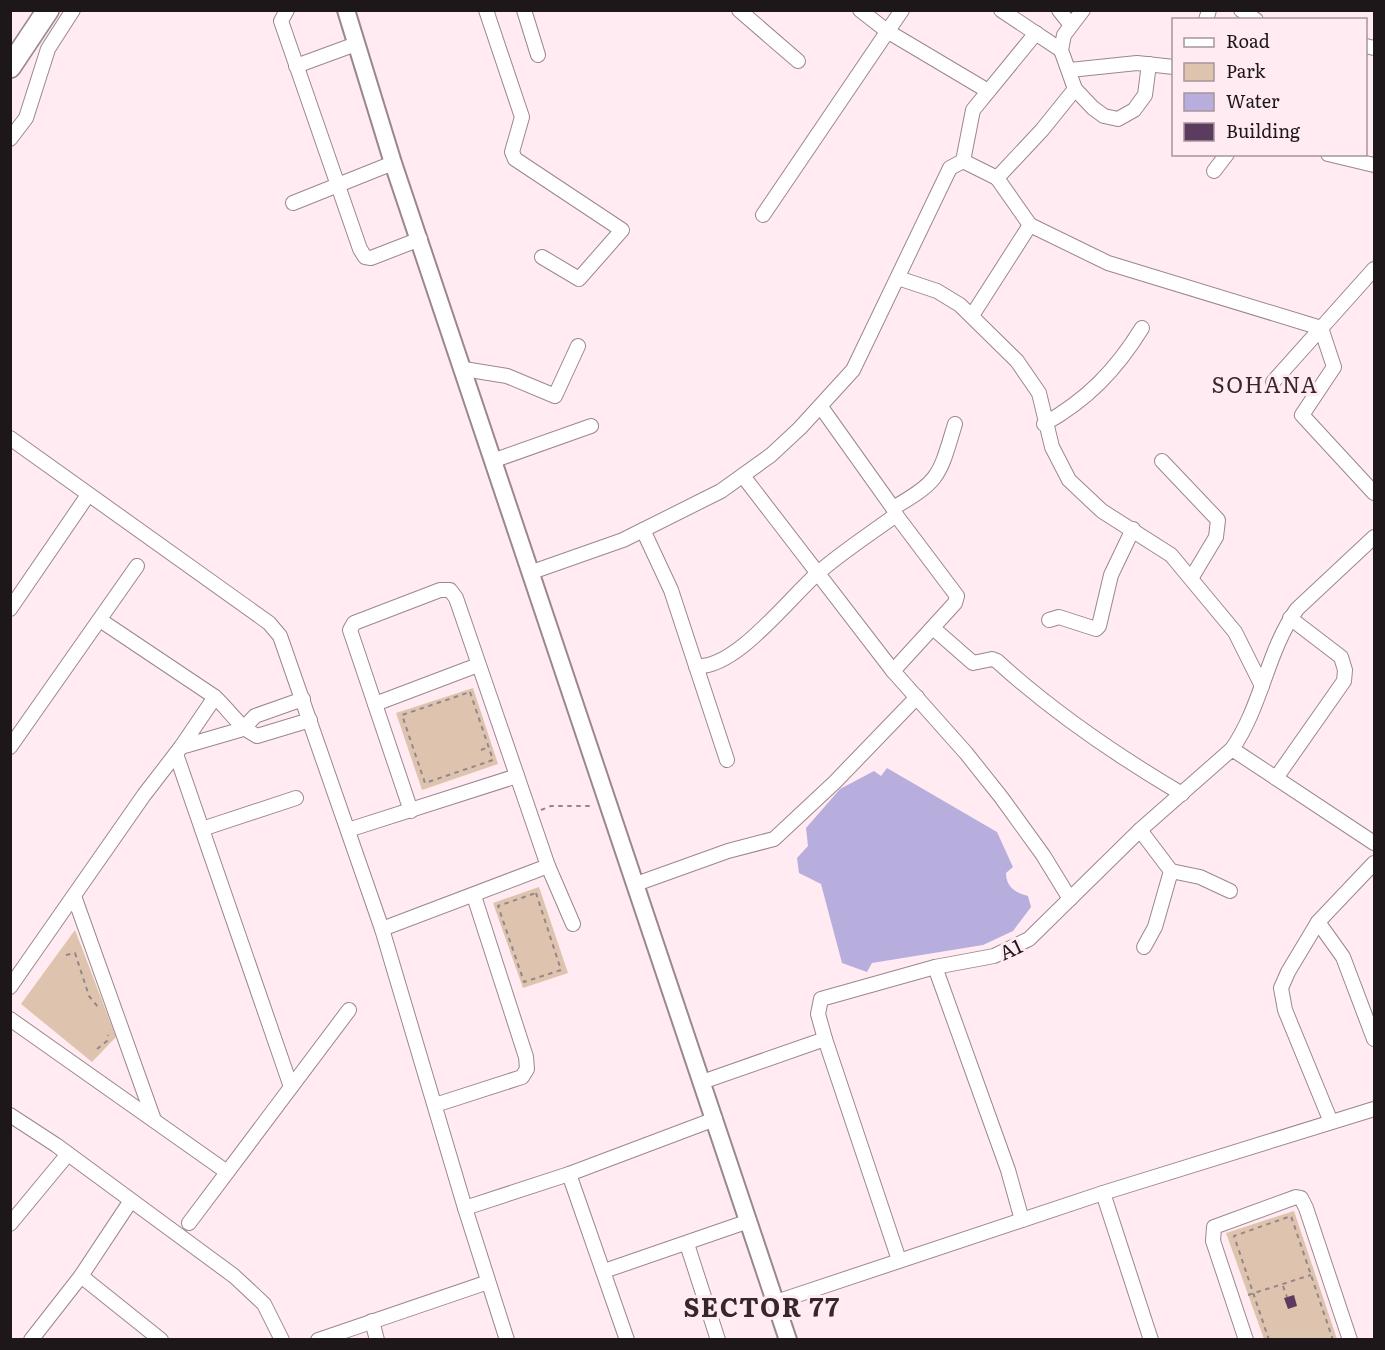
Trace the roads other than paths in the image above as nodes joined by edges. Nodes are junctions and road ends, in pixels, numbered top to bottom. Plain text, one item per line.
1 (48, 10) edge
2 (73, 10) edge
3 (287, 10) edge
4 (346, 10) edge
5 (486, 10) edge
6 (524, 10) edge
7 (740, 10) edge
8 (860, 10) edge
9 (902, 10) edge
10 (1001, 10) edge
11 (1059, 10) edge
12 (1083, 10) edge
13 (1070, 24) junction
14 (887, 31) junction
15 (1036, 33) junction
16 (357, 44) junction
17 (1061, 50) junction
18 (538, 55) dead end
19 (798, 61) dead end
20 (1149, 64) junction
21 (296, 66) junction
22 (10, 67) edge
23 (1172, 67) edge
24 (1070, 70) junction
25 (1075, 89) junction
26 (988, 92) junction
27 (10, 138) edge
28 (1225, 156) edge
29 (1336, 156) edge
30 (963, 161) junction
31 (393, 163) junction
32 (1374, 165) edge
33 (1214, 171) dead end
34 (997, 178) junction
35 (338, 184) junction
36 (293, 203) dead end
37 (763, 215) dead end
38 (1030, 225) junction
39 (420, 239) junction
40 (542, 256) dead end
41 (1374, 269) edge
42 (898, 278) junction
43 (972, 314) junction
44 (1142, 328) dead end
45 (1321, 328) junction
46 (578, 346) dead end
47 (464, 369) junction
48 (1273, 382) dead end
49 (821, 407) junction
50 (955, 424) dead end
51 (1044, 424) junction
52 (591, 426) dead end
53 (10, 438) edge
54 (495, 460) junction
55 (1162, 461) dead end
56 (743, 476) junction
57 (1374, 493) edge
58 (88, 495) junction
59 (894, 512) junction
60 (643, 530) junction
61 (1133, 530) junction
62 (1374, 537) edge
63 (137, 566) dead end
64 (532, 572) junction
65 (817, 574) junction
66 (1192, 577) junction
67 (10, 609) edge
68 (1290, 618) junction
69 (99, 620) junction
70 (1049, 620) dead end
71 (933, 628) junction
72 (478, 665) junction
73 (696, 666) junction
74 (893, 671) junction
75 (1262, 686) junction
76 (214, 697) junction
77 (917, 697) junction
78 (303, 699) junction
79 (375, 704) junction
80 (310, 720) junction
81 (243, 729) junction
82 (10, 747) edge
83 (1232, 749) junction
84 (179, 751) junction
85 (727, 760) dead end
86 (518, 776) junction
87 (1276, 778) junction
88 (1182, 794) junction
89 (297, 798) dead end
90 (411, 811) junction
91 (202, 829) junction
92 (348, 830) junction
93 (1140, 830) junction
94 (1374, 843) edge
95 (1374, 863) edge
96 (548, 866) junction
97 (1171, 871) junction
98 (636, 884) junction
99 (1230, 891) dead end
100 (74, 896) junction
101 (474, 896) junction
102 (1070, 899) junction
103 (1318, 922) junction
104 (573, 924) dead end
105 (382, 928) junction
106 (1144, 947) dead end
107 (935, 967) junction
108 (10, 987) edge
109 (349, 1010) dead end
110 (10, 1019) edge
111 (825, 1039) junction
112 (1374, 1039) edge
113 (702, 1082) junction
114 (291, 1087) junction
115 (435, 1105) junction
116 (1374, 1109) edge
117 (10, 1115) edge
118 (715, 1119) junction
119 (154, 1120) junction
120 (1331, 1122) junction
121 (68, 1154) junction
122 (228, 1172) junction
123 (569, 1174) junction
124 (1103, 1193) junction
125 (130, 1202) junction
126 (465, 1208) junction
127 (1022, 1220) junction
128 (749, 1221) junction
129 (189, 1223) dead end
130 (10, 1224) edge
131 (687, 1244) junction
132 (899, 1260) junction
133 (604, 1271) junction
134 (81, 1276) junction
135 (488, 1282) junction
136 (776, 1302) junction
137 (372, 1321) junction
138 (153, 1336) edge
139 (31, 1340) edge
140 (282, 1340) edge
141 (318, 1340) edge
142 (377, 1340) edge
143 (507, 1340) edge
144 (627, 1340) edge
145 (718, 1340) edge
146 (788, 1340) edge
147 (1151, 1340) edge
148 (1246, 1340) edge
149 (1350, 1340) edge

1 - 22 main road
2 - 27 street
3 - 21 street
4 - 16 street
5 - 40 street
6 - 18 street
7 - 19 street
8 - 14 street
9 - 14 street
10 - 15 street
11 - 13 street
12 - 13 street
13 - 17 street
14 - 26 street
14 - 37 street
15 - 17 street
15 - 26 street
16 - 21 street
16 - 31 street
17 - 24 street
20 - 23 street
20 - 24 street
20 - 25 street
21 - 35 street
24 - 25 street
25 - 34 street
26 - 30 street
28 - 33 street
29 - 32 street
30 - 34 street
30 - 42 street
31 - 35 street
31 - 39 street
34 - 38 street
35 - 36 street
35 - 39 street
38 - 43 street
38 - 45 street
39 - 47 street
41 - 45 street
42 - 43 street
42 - 49 street
43 - 51 street
44 - 51 street
45 - 48 street
45 - 57 street
46 - 47 street
47 - 54 street
49 - 56 street
49 - 59 street
50 - 59 street
51 - 61 street
52 - 54 street
53 - 58 street
54 - 64 street
55 - 66 street
56 - 60 street
56 - 65 street
58 - 67 street
58 - 78 street
59 - 65 street
59 - 71 street
60 - 64 street
60 - 73 street
61 - 66 street
61 - 70 street
62 - 68 street
63 - 69 street
64 - 98 street
65 - 73 street
65 - 74 street
66 - 75 street
68 - 75 street, A1
68 - 87 street
69 - 76 street
69 - 82 street
71 - 74 street
71 - 88 street
72 - 79 street
72 - 79 street
72 - 86 street
73 - 85 street
74 - 77 street
75 - 83 street, A1
76 - 81 street
76 - 84 street
77 - 98 street
77 - 102 street
78 - 80 street
78 - 81 street
79 - 90 street
80 - 81 street
80 - 92 street
81 - 84 street
83 - 87 street
83 - 88 street, A1
84 - 91 street
84 - 100 street
86 - 90 street
86 - 96 street
87 - 94 street
88 - 93 street, A1
89 - 91 street
90 - 92 street
91 - 114 street
92 - 105 street
93 - 97 street
93 - 102 street, A1
95 - 103 street
96 - 101 street
96 - 104 street
97 - 99 street
97 - 106 street
98 - 113 street
100 - 108 street
100 - 119 street
101 - 105 street
101 - 115 street
102 - 107 street, A1
103 - 112 street
103 - 120 street
105 - 115 street
107 - 111 street, A1
107 - 127 street
109 - 114 street
110 - 119 street
111 - 113 street
111 - 132 street, A1
113 - 118 street
114 - 122 street
115 - 126 street
116 - 120 street
117 - 121 street
118 - 123 street
118 - 128 street
119 - 122 street
120 - 124 street
121 - 125 street
121 - 130 street
122 - 129 street
123 - 126 street
123 - 133 street
124 - 127 street
124 - 147 street
125 - 134 street
125 - 140 street
126 - 135 street
127 - 132 street
128 - 131 street
128 - 136 street
131 - 133 street
131 - 145 street
132 - 136 street
133 - 144 street
134 - 138 street
134 - 139 street
135 - 137 street
135 - 143 street
136 - 146 street
137 - 141 street
137 - 142 street
148 - 149 street

